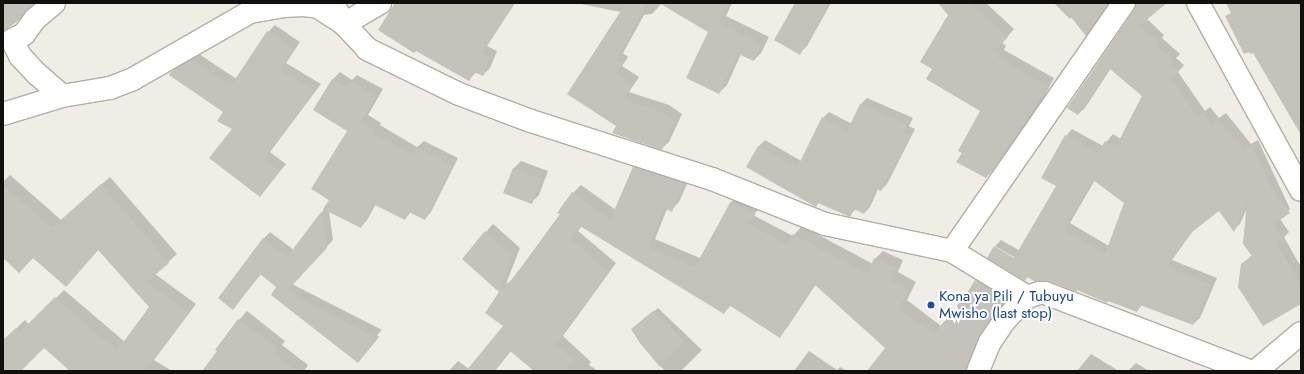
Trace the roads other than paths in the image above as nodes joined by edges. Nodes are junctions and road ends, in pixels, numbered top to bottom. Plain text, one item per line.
1 (54, 3) edge
2 (332, 3) edge
3 (380, 3) edge
4 (1124, 3) edge
5 (1198, 3) edge
6 (344, 24) junction
7 (62, 96) junction
8 (3, 114) edge
9 (1301, 190) edge
10 (952, 252) junction
11 (1027, 297) junction
12 (1301, 333) edge
13 (978, 371) edge
14 (1249, 371) edge
15 (1256, 371) edge

1 - 7 street
2 - 6 street
3 - 6 street
4 - 10 street
5 - 9 street
6 - 7 street
6 - 10 street
7 - 8 street
10 - 11 street
11 - 13 street
11 - 14 street
12 - 15 street

